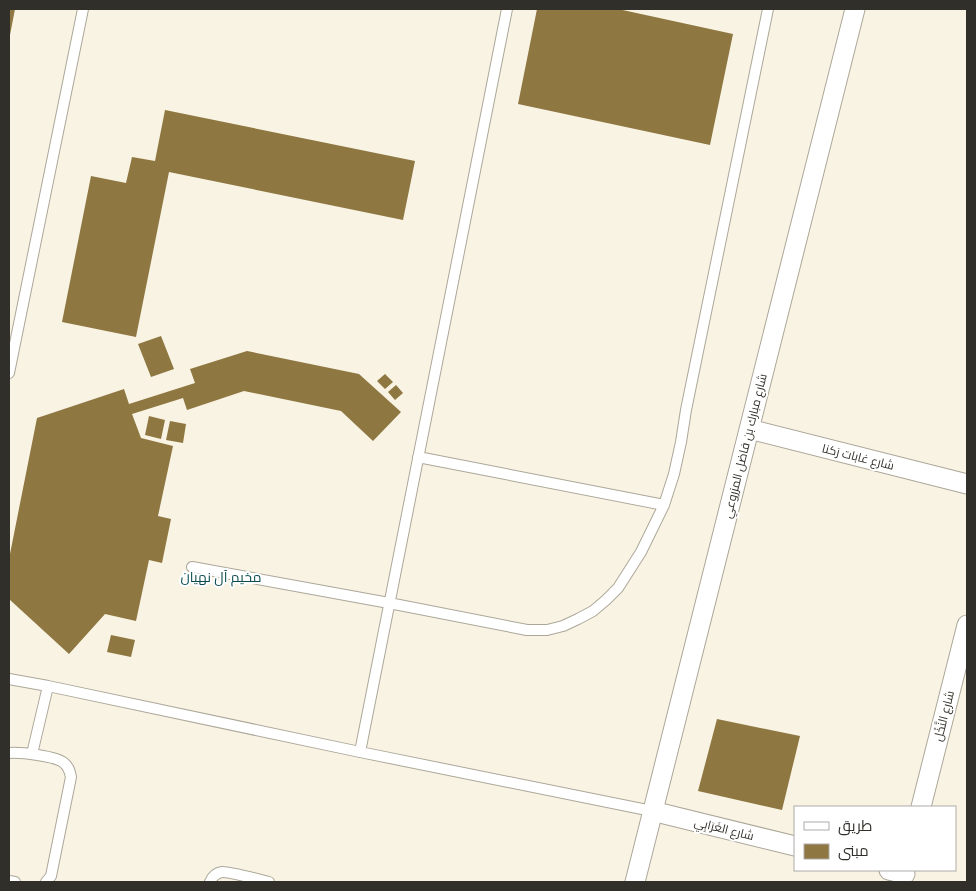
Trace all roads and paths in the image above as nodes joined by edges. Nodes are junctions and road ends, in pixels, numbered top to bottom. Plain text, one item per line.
1 (83, 9) edge
2 (507, 9) edge
3 (768, 9) edge
4 (855, 9) edge
5 (9, 373) edge
6 (749, 429) junction
7 (418, 457) junction
8 (967, 484) edge
9 (664, 505) junction
10 (192, 567) dead end
11 (389, 603) junction
12 (967, 625) edge
13 (9, 679) edge
14 (48, 686) junction
15 (360, 752) junction
16 (9, 753) edge
17 (32, 754) junction
18 (921, 806) edge
19 (652, 811) junction
20 (794, 846) edge
21 (9, 881) edge
22 (15, 882) edge
23 (46, 882) edge
24 (210, 882) edge
25 (268, 882) edge
26 (634, 882) edge

1 - 5 lane
2 - 7 lane
3 - 9 lane
4 - 6 street, شارع مبارك بن فاضل المزروعي
6 - 8 street, شارع غابات رَكنا
6 - 19 street, شارع مبارك بن فاضل المزروعي
7 - 9 lane
7 - 11 lane
9 - 11 lane
10 - 11 lane
11 - 15 lane
12 - 18 street, شارع النَّخْل
13 - 14 lane
14 - 15 lane
14 - 17 lane
15 - 19 lane
16 - 17 lane
17 - 23 lane
19 - 20 street, شارع الغَرَابِي
19 - 26 street, شارع مبارك بن فاضل المزروعي
21 - 22 lane
24 - 25 lane

